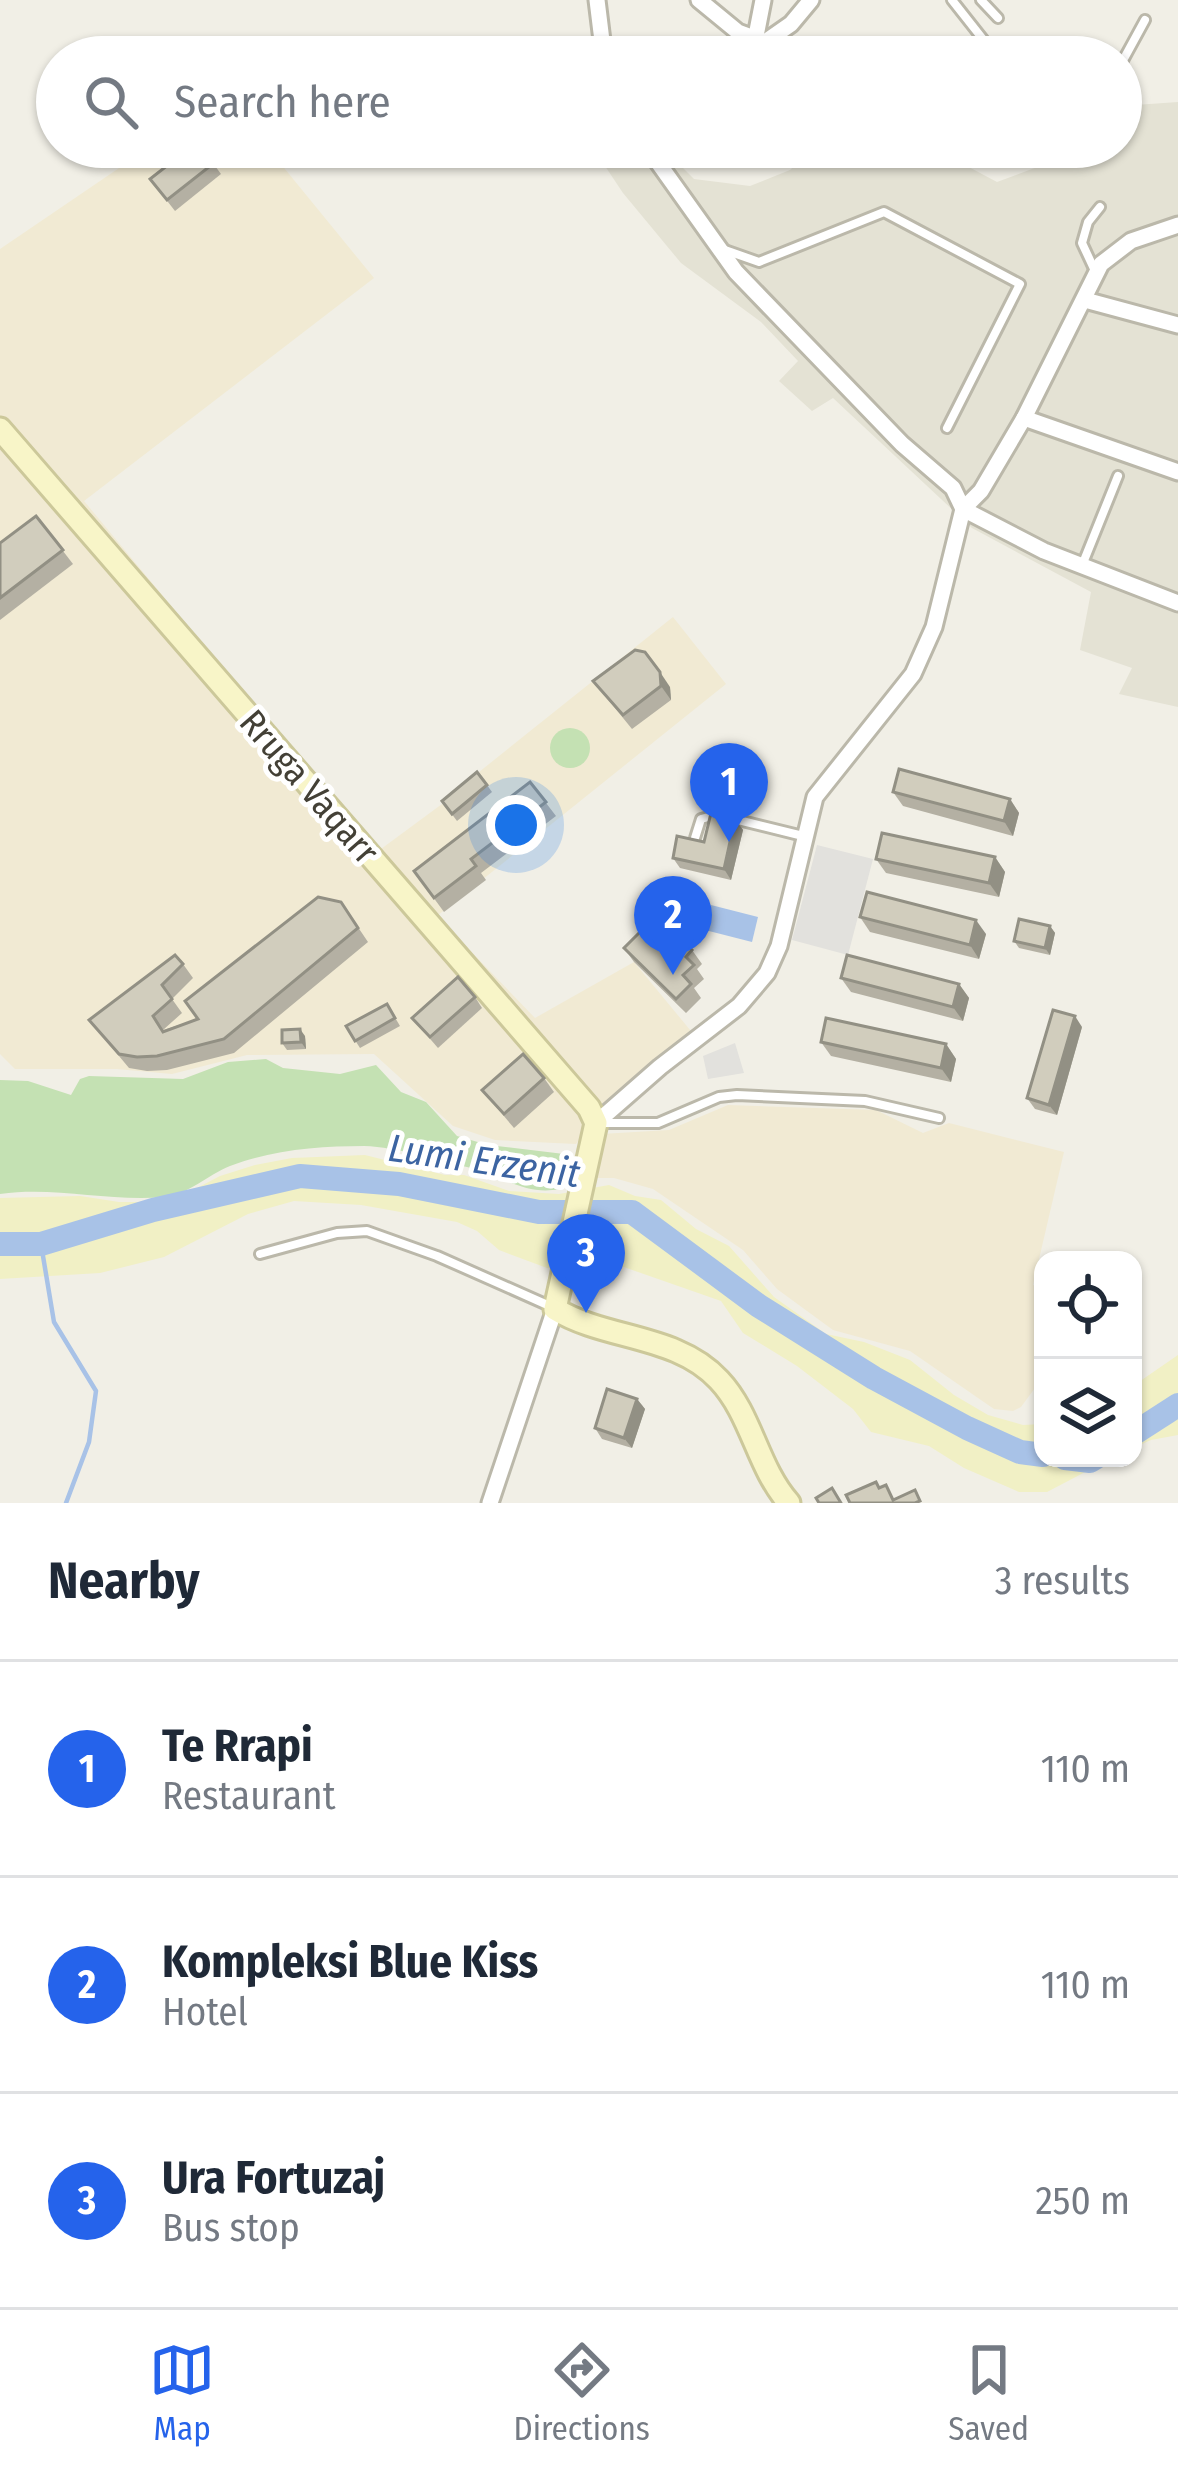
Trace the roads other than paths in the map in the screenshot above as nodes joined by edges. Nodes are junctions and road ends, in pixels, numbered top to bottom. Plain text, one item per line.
1 (597, 0) edge
2 (700, 0) edge
3 (763, 0) edge
4 (811, 0) edge
5 (952, 0) edge
6 (981, 0) edge
7 (998, 18) dead end
8 (1144, 20) dead end
9 (601, 36) edge
10 (747, 36) edge
11 (756, 36) edge
12 (778, 36) edge
13 (980, 36) edge
14 (1136, 36) edge
15 (661, 168) edge
16 (1100, 207) dead end
17 (1178, 225) edge
18 (717, 248) junction
19 (1096, 273) junction
20 (1084, 300) junction
21 (1178, 326) edge
22 (1024, 418) junction
23 (947, 428) dead end
24 (0, 429) edge
25 (1178, 472) edge
26 (1118, 476) dead end
27 (963, 509) junction
28 (1082, 566) junction
29 (1178, 603) edge
30 (805, 837) junction
31 (694, 838) edge
32 (939, 1118) dead end
33 (596, 1123) junction
34 (260, 1253) dead end
35 (555, 1303) junction
36 (490, 1503) edge
37 (789, 1503) edge

1 - 9 street
2 - 10 street
3 - 11 street
4 - 12 street
5 - 13 lane
6 - 7 lane
8 - 14 lane
15 - 18 street
16 - 19 lane
17 - 19 street
18 - 23 lane
18 - 27 street
19 - 20 street
20 - 21 street
20 - 22 street
22 - 25 street
22 - 27 street
24 - 33 main road, Rruga Vaqarr
26 - 28 lane
27 - 28 street
27 - 30 street
28 - 29 street
30 - 31 lane
30 - 33 street
32 - 33 lane
33 - 35 main road
34 - 35 lane
35 - 36 street
35 - 37 main road

